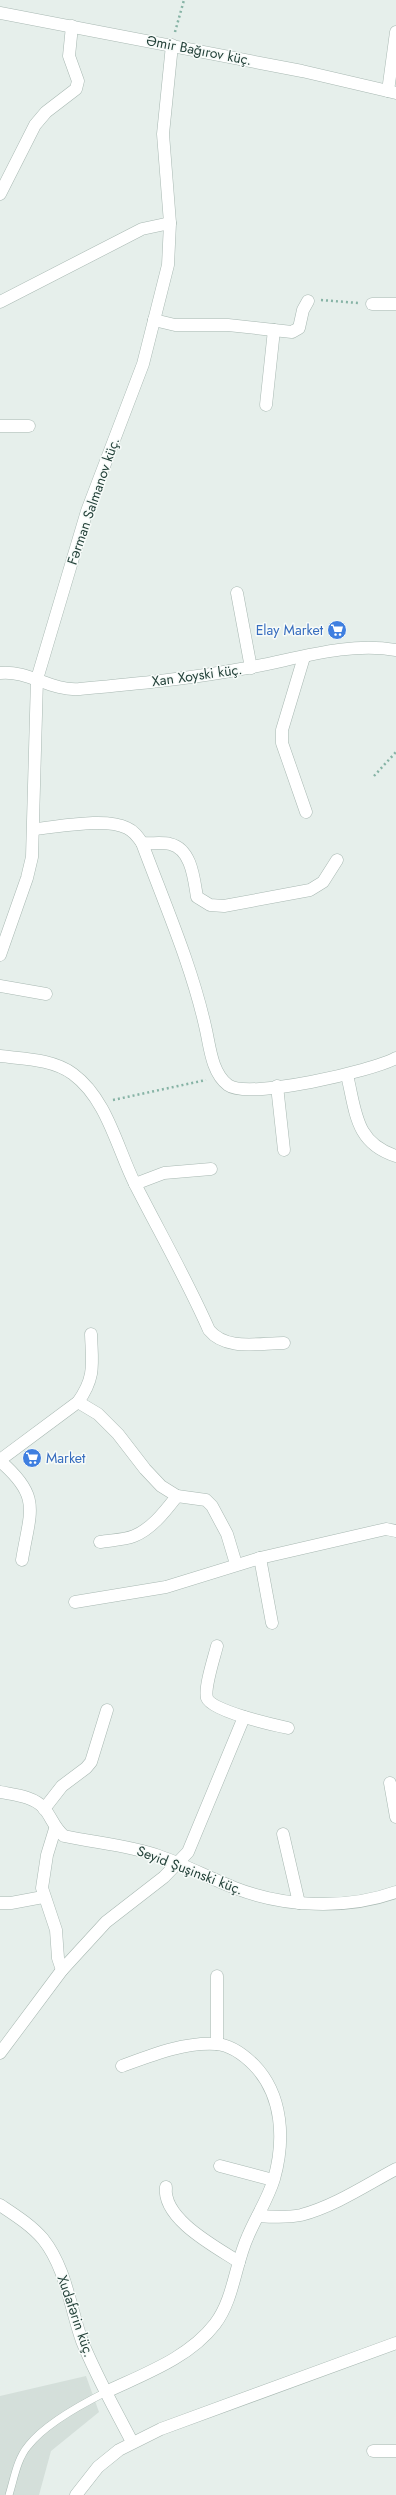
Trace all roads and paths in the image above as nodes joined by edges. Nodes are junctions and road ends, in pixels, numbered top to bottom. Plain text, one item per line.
1 (184, 0) edge
2 (0, 13) edge
3 (72, 26) junction
4 (396, 32) edge
5 (172, 45) junction
6 (392, 92) edge
7 (0, 194) edge
8 (170, 223) junction
9 (308, 301) joint
10 (0, 302) edge
11 (372, 304) joint
12 (396, 304) edge
13 (154, 320) junction
14 (274, 330) junction
15 (266, 405) dead end
16 (0, 426) edge
17 (29, 426) dead end
18 (237, 593) dead end
19 (396, 650) edge
20 (304, 657) junction
21 (251, 668) junction
22 (0, 673) edge
23 (37, 678) junction
24 (396, 752) edge
25 (374, 776) dead end
26 (306, 812) dead end
27 (34, 829) junction
28 (142, 843) junction
29 (337, 860) dead end
30 (0, 955) edge
31 (0, 986) edge
32 (46, 994) dead end
33 (0, 1056) edge
34 (396, 1058) edge
35 (347, 1075) junction
36 (220, 1077) junction
37 (277, 1086) junction
38 (99, 1103) junction
39 (284, 1150) dead end
40 (396, 1156) edge
41 (211, 1169) dead end
42 (135, 1184) junction
43 (91, 1334) dead end
44 (284, 1343) dead end
45 (78, 1402) junction
46 (0, 1460) edge
47 (177, 1496) junction
48 (396, 1531) edge
49 (100, 1542) dead end
50 (260, 1558) junction
51 (22, 1560) dead end
52 (236, 1564) junction
53 (75, 1602) dead end
54 (272, 1624) dead end
55 (217, 1646) dead end
56 (107, 1710) dead end
57 (244, 1717) junction
58 (288, 1728) dead end
59 (390, 1783) dead end
60 (0, 1792) edge
61 (44, 1809) junction
62 (396, 1817) edge
63 (55, 1829) junction
64 (282, 1834) dead end
65 (178, 1864) junction
66 (396, 1892) edge
67 (43, 1897) junction
68 (0, 1902) edge
69 (299, 1903) junction
70 (62, 1970) junction
71 (217, 1976) dead end
72 (217, 2044) junction
73 (0, 2053) edge
74 (122, 2066) dead end
75 (220, 2166) dead end
76 (396, 2169) edge
77 (273, 2180) junction
78 (166, 2187) dead end
79 (0, 2205) edge
80 (258, 2216) junction
81 (239, 2262) junction
82 (396, 2343) edge
83 (106, 2392) junction
84 (132, 2442) junction
85 (373, 2451) dead end
86 (396, 2451) edge
87 (9, 2495) edge
88 (76, 2495) edge

1 - 5 path
2 - 3 street, Əmir Bağırov küç.
3 - 5 street, Əmir Bağırov küç.
3 - 7 street
4 - 6 street
5 - 6 street, Əmir Bağırov küç.
5 - 8 street, Fərman Salmanov küç.
8 - 10 street
8 - 13 street, Fərman Salmanov küç.
9 - 11 path
9 - 14 street
11 - 12 street
13 - 14 street
13 - 23 street, Fərman Salmanov küç.
14 - 15 street
16 - 17 street
18 - 21 street
19 - 20 street, Xan Xoyski küç.
20 - 21 street, Xan Xoyski küç.
20 - 26 street
21 - 23 street, Xan Xoyski küç.
22 - 23 street, Xan Xoyski küç.
23 - 27 street, Fərman Salmanov küç.
24 - 25 path
27 - 28 street
27 - 30 street, Fərman Salmanov küç.
28 - 29 street
28 - 36 street
31 - 32 street
33 - 38 street
34 - 35 street
35 - 37 street
35 - 40 street
36 - 37 street
36 - 38 path
37 - 39 street
38 - 42 street
41 - 42 street
42 - 44 street
43 - 45 street
45 - 46 street
45 - 47 street
46 - 51 street
47 - 49 street
47 - 52 street
48 - 50 street
50 - 52 street
50 - 54 street
52 - 53 street
55 - 57 street
56 - 61 street
57 - 58 street
57 - 65 street
59 - 62 street
60 - 61 street
61 - 63 street
63 - 65 street, Seyid Şuşinski küç.
63 - 67 street
64 - 69 street
65 - 69 street, Seyid Şuşinski küç.
65 - 70 street
66 - 69 street, Seyid Şuşinski küç.
67 - 68 street
67 - 70 street
70 - 73 street
71 - 72 street
72 - 74 street
72 - 77 street
75 - 77 street
76 - 80 street
77 - 80 street
78 - 81 street
79 - 83 street, Xudafərin küç.
80 - 81 street
81 - 83 street
82 - 84 street
83 - 84 street, Xudafərin küç.
83 - 87 lane
84 - 88 street
85 - 86 street

